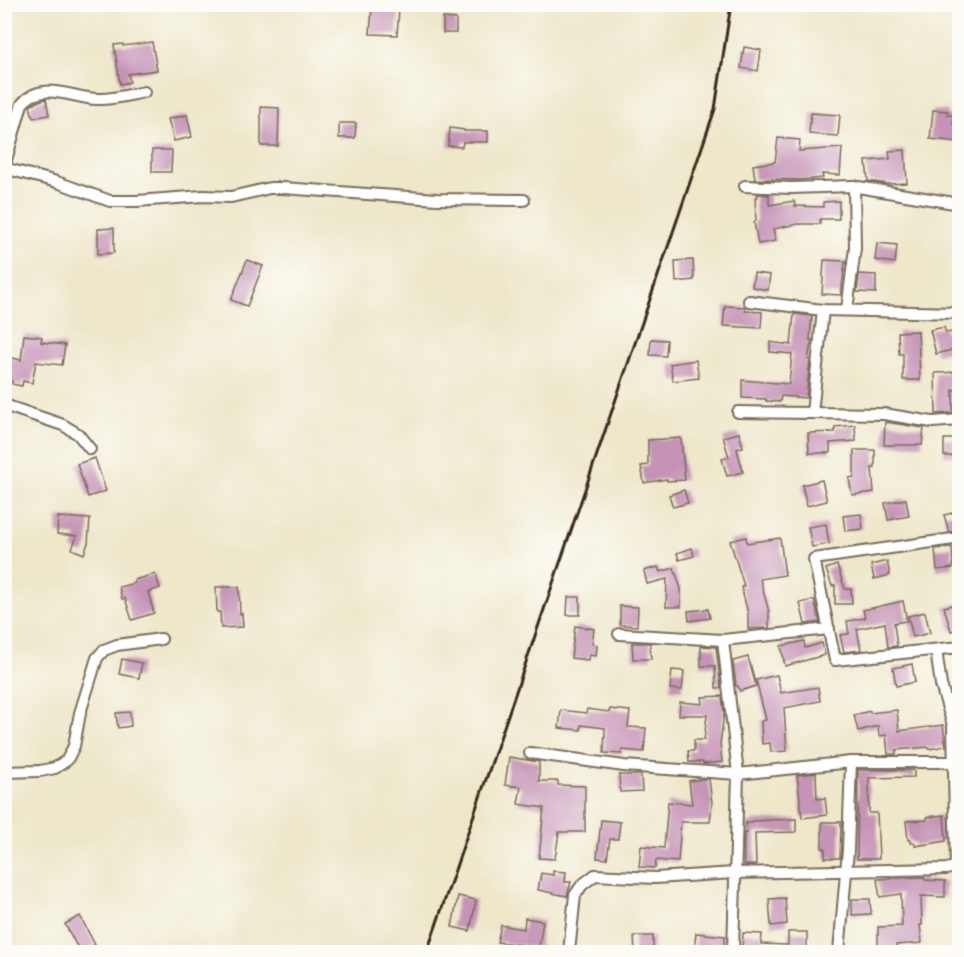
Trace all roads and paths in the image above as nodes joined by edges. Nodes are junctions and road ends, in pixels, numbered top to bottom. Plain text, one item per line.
1 (144, 93) dead end
2 (4, 168) edge
3 (745, 186) dead end
4 (854, 186) junction
5 (524, 200) dead end
6 (960, 204) edge
7 (749, 301) dead end
8 (823, 310) junction
9 (848, 310) junction
10 (960, 313) edge
11 (4, 405) edge
12 (738, 412) dead end
13 (812, 413) junction
14 (960, 420) edge
15 (90, 449) dead end
16 (960, 538) edge
17 (829, 629) junction
18 (619, 634) dead end
19 (161, 639) dead end
20 (723, 640) junction
21 (960, 646) edge
22 (936, 650) junction
23 (530, 753) dead end
24 (851, 762) junction
25 (956, 766) edge
26 (4, 772) edge
27 (738, 774) junction
28 (958, 866) edge
29 (844, 871) junction
30 (734, 873) junction
31 (569, 952) edge
32 (733, 952) edge
33 (839, 952) edge

1 - 2 street
2 - 5 street
3 - 4 street
4 - 6 street
4 - 9 street
7 - 8 street
8 - 9 street
8 - 13 street
9 - 10 street
11 - 15 street
12 - 13 street
13 - 14 street
16 - 17 street
17 - 20 street
17 - 22 street
18 - 20 street
19 - 26 street
20 - 27 street
21 - 22 street
22 - 25 street
23 - 27 street
24 - 25 street
24 - 27 street
24 - 29 street
25 - 28 street
27 - 30 street
28 - 29 street
29 - 30 street
29 - 33 street
30 - 31 street
30 - 32 street

